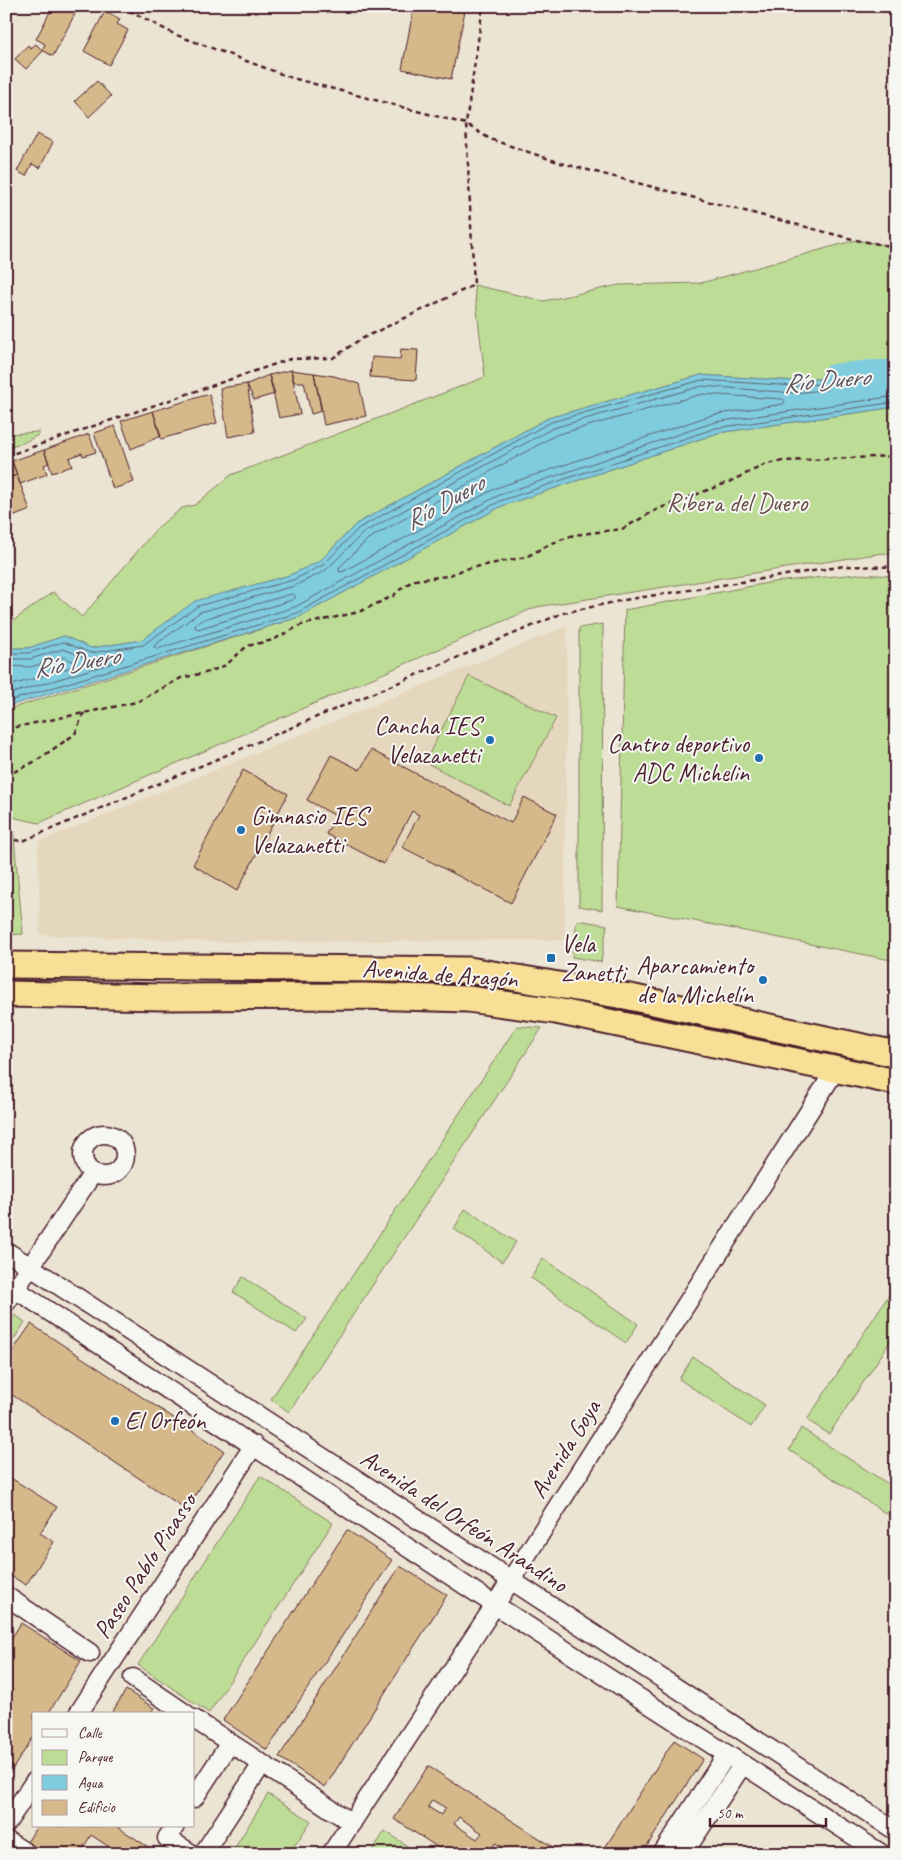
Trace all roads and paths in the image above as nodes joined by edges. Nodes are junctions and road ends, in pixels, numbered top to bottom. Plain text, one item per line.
1 (121, 6) edge
2 (483, 6) edge
3 (466, 124) junction
4 (896, 247) edge
5 (6, 456) edge
6 (896, 456) edge
7 (896, 567) edge
8 (84, 712) junction
9 (6, 729) edge
10 (6, 776) edge
11 (6, 840) edge
12 (6, 965) edge
13 (6, 994) edge
14 (896, 1054) edge
15 (836, 1069) junction
16 (896, 1071) edge
17 (896, 1082) edge
18 (93, 1173) dead end
19 (6, 1251) edge
20 (30, 1266) junction
21 (9, 1292) edge
22 (254, 1445) junction
23 (510, 1581) junction
24 (6, 1596) edge
25 (495, 1605) junction
26 (90, 1652) dead end
27 (132, 1678) dead end
28 (79, 1712) edge
29 (183, 1712) edge
30 (195, 1720) edge
31 (230, 1743) junction
32 (728, 1754) junction
33 (262, 1764) junction
34 (743, 1764) junction
35 (32, 1785) edge
36 (195, 1796) edge
37 (694, 1806) junction
38 (709, 1815) junction
39 (352, 1823) junction
40 (6, 1824) edge
41 (174, 1828) edge
42 (896, 1831) edge
43 (6, 1840) edge
44 (28, 1854) edge
45 (192, 1854) edge
46 (203, 1854) edge
47 (331, 1854) edge
48 (662, 1854) edge
49 (683, 1854) edge
50 (882, 1854) edge

1 - 3 path
2 - 3 path
3 - 4 path
3 - 5 path
6 - 8 path
7 - 11 path
8 - 9 path
8 - 10 path
12 - 14 highway, Avenida de Aragón
13 - 15 highway, Avenida de Aragón
15 - 16 street
15 - 17 highway, Avenida de Aragón
15 - 23 street, Avenida Goya
18 - 20 street
19 - 20 street, Avenida del Orfeón Arandino
20 - 21 street
20 - 23 street, Avenida del Orfeón Arandino
21 - 22 street, Avenida del Orfeón Arandino
22 - 25 street, Avenida del Orfeón Arandino
22 - 28 street, Paseo Pablo Picasso
23 - 25 street, Avenida Goya
23 - 42 street, Avenida del Orfeón Arandino
24 - 26 street
25 - 32 street, Avenida del Orfeón Arandino
25 - 39 street, Avenida Goya
27 - 29 street
30 - 31 street
31 - 33 street
31 - 36 street
32 - 34 street, Avenida del Orfeón Arandino
32 - 37 street
33 - 39 street
33 - 46 street
34 - 38 street
34 - 50 street, Avenida del Orfeón Arandino
35 - 40 street
37 - 38 street
37 - 48 street
38 - 49 street
39 - 47 street, Avenida Goya
41 - 45 street
43 - 44 street

